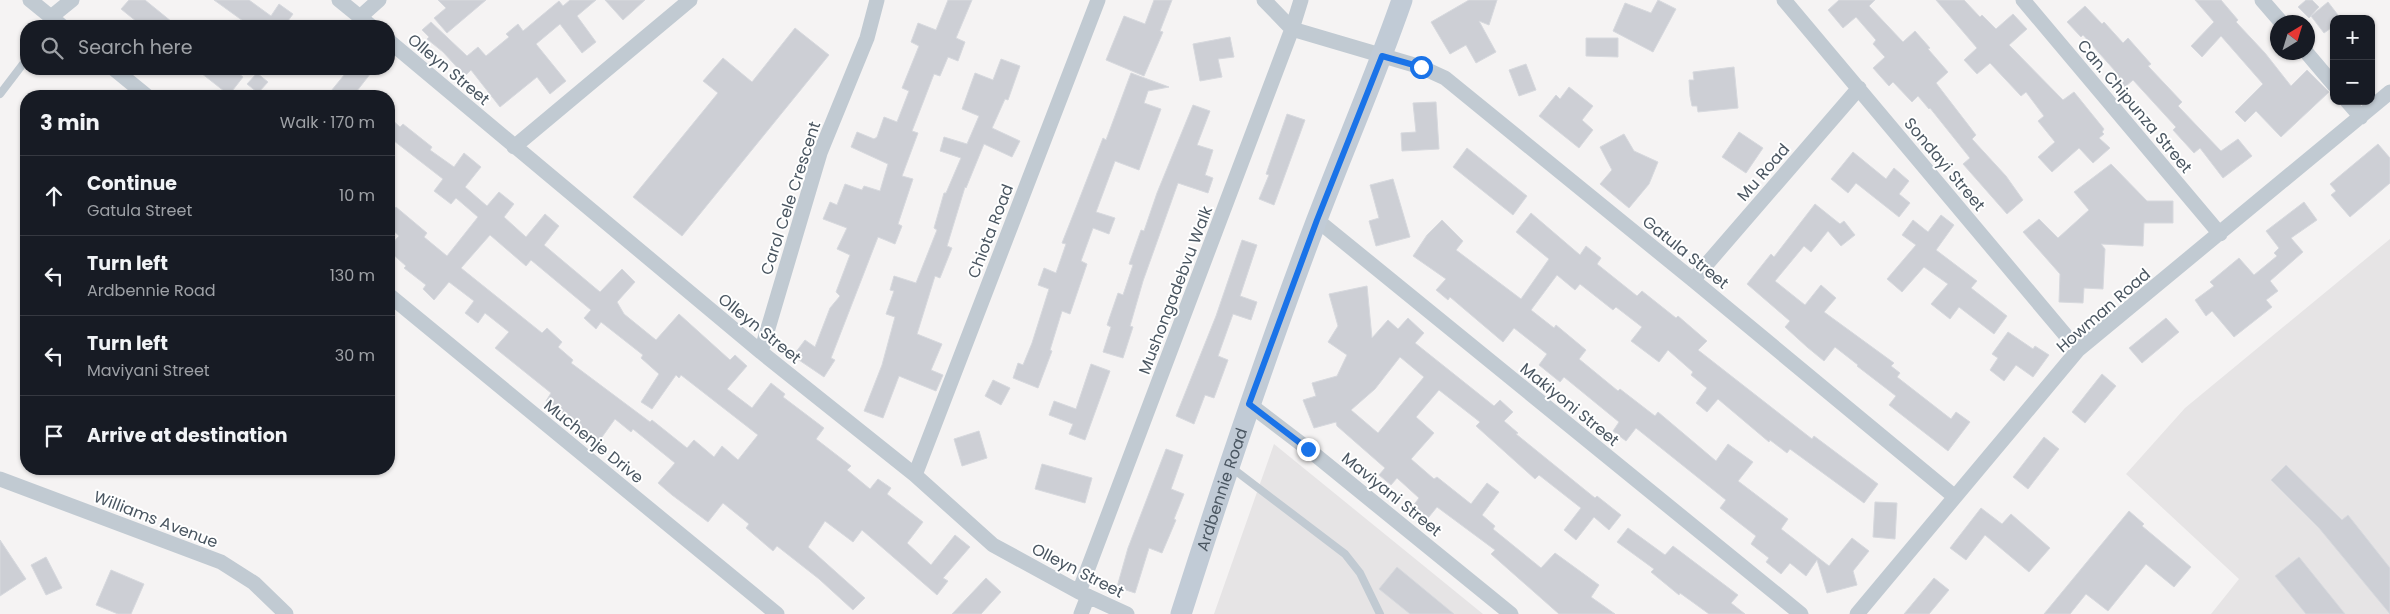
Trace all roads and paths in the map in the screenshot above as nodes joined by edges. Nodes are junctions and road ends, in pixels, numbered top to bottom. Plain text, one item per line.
1 (30, 0) edge
2 (72, 0) edge
3 (340, 0) edge
4 (379, 0) edge
5 (690, 0) edge
6 (878, 0) edge
7 (1098, 0) edge
8 (1264, 0) edge
9 (1301, 0) edge
10 (1402, 0) edge
11 (1784, 0) edge
12 (2023, 0) edge
13 (2262, 0) edge
14 (2275, 15) edge
15 (50, 20) edge
16 (55, 20) edge
17 (364, 20) edge
18 (366, 20) edge
19 (1292, 29) junction
20 (395, 46) edge
21 (1382, 56) junction
22 (2313, 60) edge
23 (20, 68) edge
24 (121, 75) edge
25 (2330, 80) edge
26 (1859, 88) junction
27 (140, 90) edge
28 (2390, 92) edge
29 (0, 94) edge
30 (2350, 105) edge
31 (2361, 118) junction
32 (514, 147) junction
33 (1317, 220) junction
34 (2220, 234) junction
35 (1693, 280) junction
36 (395, 300) edge
37 (2078, 350) junction
38 (762, 352) junction
39 (1249, 404) junction
40 (1228, 466) junction
41 (915, 475) junction
42 (0, 479) edge
43 (1955, 497) junction
44 (1083, 594) junction
45 (286, 614) edge
46 (777, 614) edge
47 (1081, 614) edge
48 (1127, 614) edge
49 (1181, 614) edge
50 (1380, 614) edge
51 (1511, 614) edge
52 (1801, 614) edge
53 (1857, 614) edge

1 - 15 street
2 - 16 street
3 - 17 street
4 - 18 street
5 - 32 street
6 - 38 street, Carol Cele Crescent
7 - 41 street, Chiota Road
8 - 19 street
9 - 19 street, Mushongadebvu Walk
10 - 21 main road, Ardbennie Road
11 - 26 street, Sondayi Street
12 - 34 street, Can. Chipunza Street
13 - 14 street
19 - 21 street, Gatula Street
19 - 44 street, Mushongadebvu Walk
20 - 32 street, Olleyn Street
21 - 33 main road, Ardbennie Road
21 - 35 street, Gatula Street
22 - 25 street
23 - 29 lane
24 - 27 street
26 - 35 street, Mu Road
26 - 37 street, Sondayi Street
28 - 31 street, Howman Road
30 - 31 street
31 - 34 street, Howman Road
32 - 38 street, Olleyn Street
33 - 39 main road, Ardbennie Road
33 - 52 street, Makiyoni Street
34 - 37 street, Howman Road
35 - 43 street, Gatula Street
36 - 46 street, Muchenje Drive
37 - 43 street, Howman Road
38 - 41 street, Olleyn Street
39 - 40 main road, Ardbennie Road
39 - 51 street, Maviyani Street
40 - 49 main road, Ardbennie Road
40 - 50 lane
41 - 44 street, Olleyn Street
42 - 45 street, Williams Avenue
43 - 53 street, Howman Road
44 - 47 street, Mushongadebvu Walk
44 - 48 street, Olleyn Street

